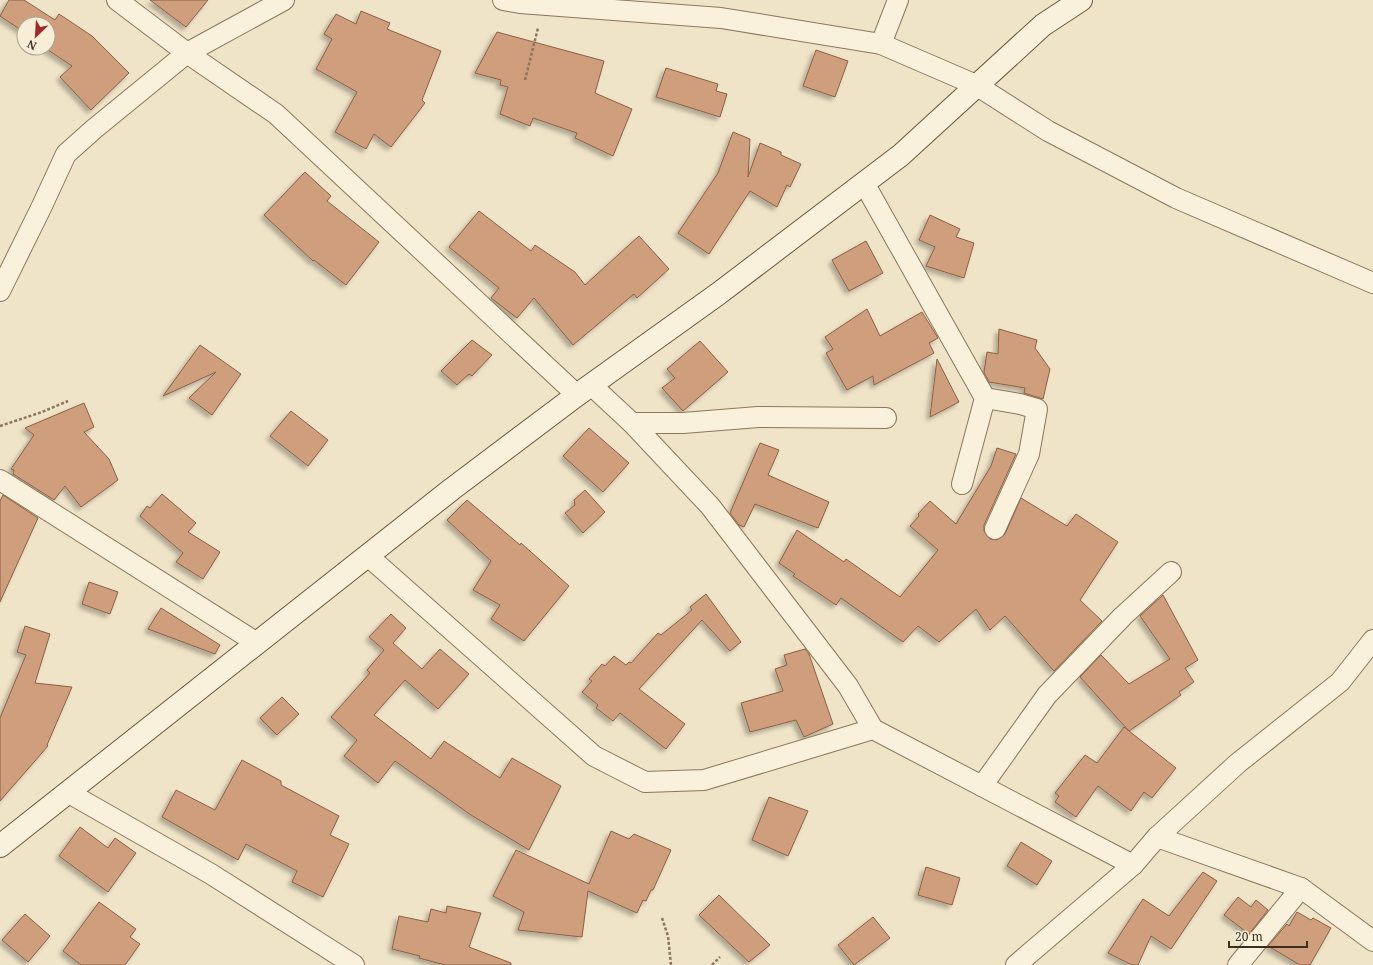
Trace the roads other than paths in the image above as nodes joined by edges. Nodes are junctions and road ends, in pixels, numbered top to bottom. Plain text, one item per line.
1 (117, 0) edge
2 (284, 0) edge
3 (503, 0) edge
4 (898, 0) edge
5 (1081, 0) edge
6 (881, 44) junction
7 (187, 53) junction
8 (976, 85) junction
9 (864, 183) junction
10 (1373, 283) edge
11 (0, 291) edge
12 (584, 390) junction
13 (985, 398) junction
14 (886, 418) dead end
15 (632, 423) junction
16 (0, 480) edge
17 (962, 484) dead end
18 (995, 529) dead end
19 (368, 556) junction
20 (1171, 572) dead end
21 (1373, 640) edge
22 (257, 643) junction
23 (873, 729) junction
24 (982, 786) junction
25 (69, 793) junction
26 (1158, 837) junction
27 (0, 846) edge
28 (1133, 865) junction
29 (1301, 888) junction
30 (1373, 941) edge
31 (354, 965) edge
32 (1016, 965) edge
33 (1238, 965) edge

1 - 7 street
2 - 7 street
3 - 6 street
4 - 6 street
5 - 8 street
6 - 8 street
7 - 11 street
7 - 12 street
8 - 9 street
8 - 10 street
9 - 12 street
9 - 13 street
12 - 15 street
12 - 19 street
13 - 17 street
13 - 18 street
14 - 15 street
15 - 23 street
16 - 22 street
19 - 22 street
19 - 23 street
20 - 24 street
21 - 26 street
22 - 25 street
23 - 24 street
24 - 28 street
25 - 27 street
25 - 31 street
26 - 28 street
26 - 29 street
28 - 32 street
29 - 30 street
29 - 33 street

